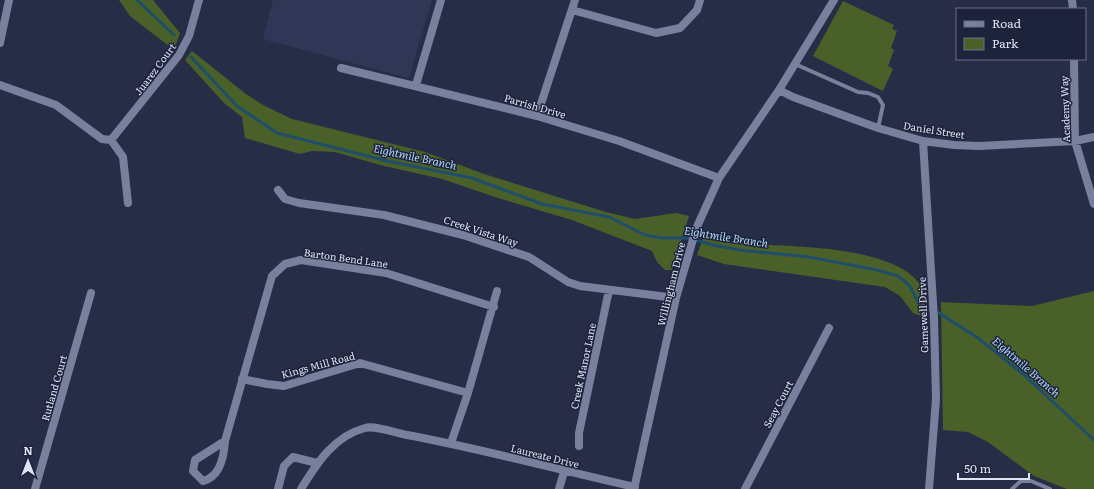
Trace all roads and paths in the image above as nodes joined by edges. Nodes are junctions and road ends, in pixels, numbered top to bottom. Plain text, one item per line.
1 (9, 0) edge
2 (199, 0) edge
3 (441, 0) edge
4 (575, 0) edge
5 (700, 0) edge
6 (834, 0) edge
7 (572, 10) junction
8 (0, 43) edge
9 (1074, 60) edge
10 (795, 64) junction
11 (341, 68) dead end
12 (0, 85) edge
13 (416, 85) junction
14 (779, 90) junction
15 (537, 116) junction
16 (878, 128) junction
17 (1094, 136) edge
18 (111, 140) junction
19 (923, 141) junction
20 (1075, 141) junction
21 (719, 178) junction
22 (278, 190) dead end
23 (128, 203) dead end
24 (1094, 204) edge
25 (609, 290) junction
26 (498, 291) dead end
27 (91, 293) dead end
28 (676, 298) junction
29 (494, 307) junction
30 (829, 328) dead end
31 (242, 379) junction
32 (468, 393) junction
33 (225, 441) junction
34 (451, 443) junction
35 (579, 446) dead end
36 (317, 463) junction
37 (564, 472) junction
38 (635, 488) edge
39 (35, 489) edge
40 (278, 489) edge
41 (301, 489) edge
42 (559, 489) edge
43 (745, 489) edge
44 (929, 489) edge
45 (1012, 489) edge
46 (1050, 489) edge

1 - 8 street
2 - 18 street, Juarez Court
3 - 13 street
4 - 7 street
5 - 7 street
6 - 10 street, Willingham Drive
7 - 15 street
9 - 20 street, Academy Way
10 - 14 street, Willingham Drive
10 - 16 lane
11 - 13 street, Parrish Drive
12 - 18 street
13 - 15 street, Parrish Drive
14 - 16 street, Daniel Street
14 - 21 street, Willingham Drive
15 - 21 street, Parrish Drive
16 - 19 street, Daniel Street
17 - 20 street, Daniel Street
18 - 23 street
19 - 20 street, Daniel Street
19 - 44 street, Gamewell Drive
20 - 24 street, Academy Way
21 - 28 street, Willingham Drive
22 - 25 street, Creek Vista Way
25 - 28 street, Creek Vista Way
25 - 35 street, Creek Manor Lane
26 - 29 street
27 - 39 street, Rutland Court
28 - 38 street, Willingham Drive
29 - 31 street, Barton Bend Lane
29 - 32 street
30 - 43 street, Seay Court
31 - 32 street, Kings Mill Road
31 - 33 street, Barton Bend Lane
32 - 34 street
33 - 33 street, Barton Bend Lane
34 - 36 street, Laureate Drive
34 - 37 street, Laureate Drive
36 - 40 street
36 - 41 street, Laureate Drive
37 - 38 street, Laureate Drive
37 - 42 street
45 - 46 lane

